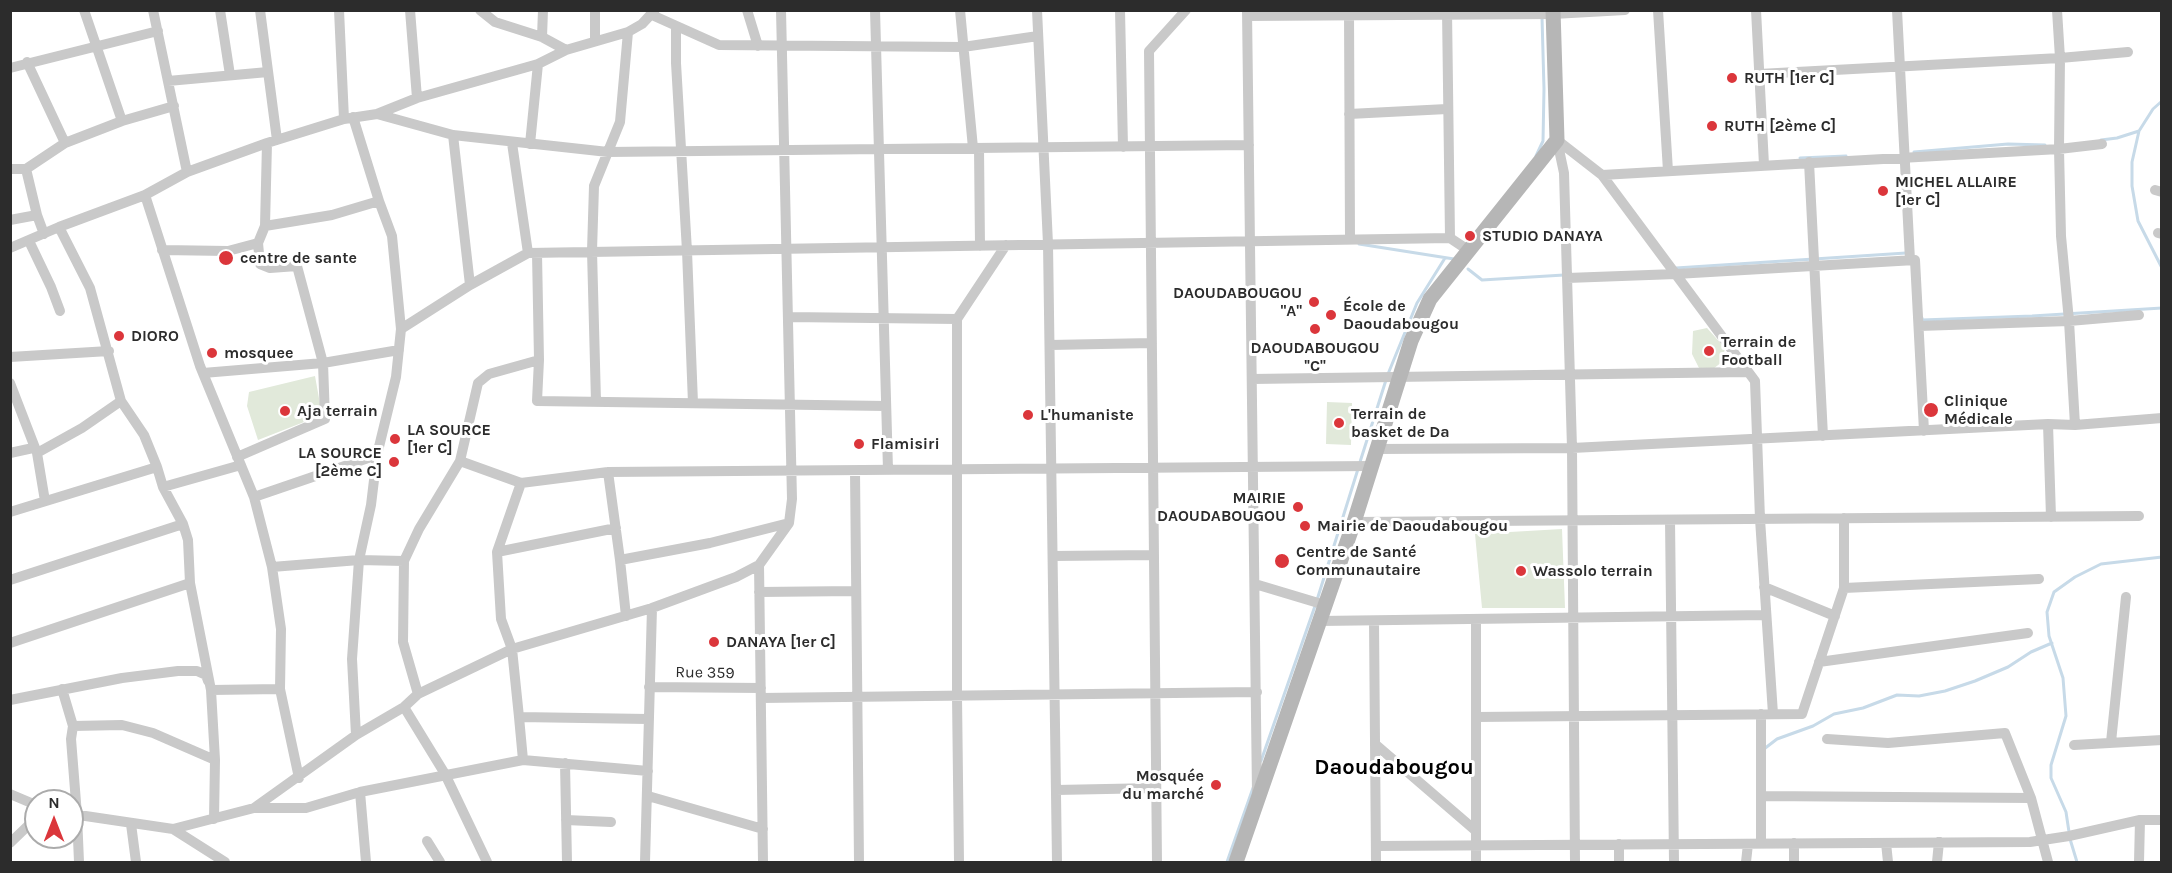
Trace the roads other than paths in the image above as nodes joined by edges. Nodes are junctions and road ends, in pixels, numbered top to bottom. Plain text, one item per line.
1 (84, 10) edge
2 (153, 10) edge
3 (220, 10) edge
4 (260, 10) edge
5 (339, 10) edge
6 (410, 10) edge
7 (480, 10) edge
8 (543, 10) edge
9 (595, 10) edge
10 (747, 10) edge
11 (781, 10) edge
12 (875, 10) edge
13 (960, 10) edge
14 (1037, 10) edge
15 (1120, 10) edge
16 (1186, 10) edge
17 (1625, 10) edge
18 (1658, 10) edge
19 (1756, 10) edge
20 (1897, 10) edge
21 (2057, 10) edge
22 (1553, 12) edge
23 (653, 13) edge
24 (1247, 13) edge
25 (1349, 13) edge
26 (1447, 13) edge
27 (494, 16) edge
28 (676, 27) junction
29 (158, 30) junction
30 (628, 33) junction
31 (1038, 36) junction
32 (542, 37) junction
33 (595, 41) junction
34 (96, 45) junction
35 (758, 46) junction
36 (782, 46) junction
37 (876, 46) junction
38 (963, 47) junction
39 (566, 50) junction
40 (2128, 52) dead end
41 (2060, 58) junction
42 (27, 62) junction
43 (538, 64) junction
44 (1900, 65) junction
45 (10, 68) edge
46 (268, 72) junction
47 (1759, 74) junction
48 (230, 75) junction
49 (168, 81) junction
50 (417, 98) junction
51 (174, 106) junction
52 (1448, 110) junction
53 (377, 114) junction
54 (1349, 114) junction
55 (348, 118) junction
56 (122, 121) junction
57 (453, 135) junction
58 (1557, 140) junction
59 (272, 142) junction
60 (65, 143) junction
61 (512, 143) junction
62 (530, 144) junction
63 (2102, 144) dead end
64 (1249, 145) junction
65 (1150, 146) junction
66 (1123, 147) junction
67 (976, 148) junction
68 (1044, 148) junction
69 (878, 149) junction
70 (2059, 149) junction
71 (784, 150) junction
72 (608, 152) junction
73 (680, 152) junction
74 (1905, 156) junction
75 (1809, 162) junction
76 (1764, 165) junction
77 (10, 169) edge
78 (26, 169) junction
79 (1668, 171) junction
80 (188, 172) junction
81 (1602, 175) junction
82 (145, 195) junction
83 (379, 201) junction
84 (37, 215) junction
85 (10, 220) edge
86 (265, 226) junction
87 (59, 227) junction
88 (45, 234) junction
89 (1450, 238) junction
90 (1350, 239) junction
91 (29, 241) junction
92 (1250, 241) junction
93 (258, 243) junction
94 (1151, 243) junction
95 (1048, 244) junction
96 (1006, 245) junction
97 (980, 246) junction
98 (881, 247) junction
99 (10, 248) edge
100 (786, 249) junction
101 (162, 250) junction
102 (1468, 250) junction
103 (592, 251) junction
104 (687, 251) junction
105 (533, 253) junction
106 (1910, 260) junction
107 (1814, 265) junction
108 (1676, 274) junction
109 (1567, 278) junction
110 (470, 285) junction
111 (60, 311) dead end
112 (2139, 315) dead end
113 (788, 318) junction
114 (883, 318) junction
115 (957, 319) junction
116 (2069, 321) junction
117 (1919, 326) junction
118 (401, 329) junction
119 (1152, 343) junction
120 (1050, 345) junction
121 (399, 350) junction
122 (109, 351) junction
123 (10, 357) edge
124 (539, 360) junction
125 (323, 363) junction
126 (1748, 372) junction
127 (203, 374) junction
128 (1570, 375) junction
129 (1399, 376) junction
130 (1252, 379) junction
131 (11, 389) edge
132 (121, 401) junction
133 (596, 402) junction
134 (693, 403) junction
135 (790, 405) junction
136 (886, 406) junction
137 (2158, 419) edge
138 (2048, 424) junction
139 (2075, 425) junction
140 (1924, 430) junction
141 (1823, 436) junction
142 (1757, 439) junction
143 (1572, 448) junction
144 (1376, 449) junction
145 (35, 450) junction
146 (10, 453) edge
147 (377, 455) junction
148 (239, 461) junction
149 (460, 461) junction
150 (1371, 466) junction
151 (157, 467) junction
152 (1153, 468) junction
153 (1253, 468) junction
154 (1052, 469) junction
155 (888, 470) junction
156 (956, 470) junction
157 (791, 471) junction
158 (855, 471) junction
159 (608, 472) junction
160 (521, 483) junction
161 (163, 487) junction
162 (254, 497) junction
163 (45, 501) junction
164 (10, 512) edge
165 (2139, 516) dead end
166 (2050, 517) junction
167 (1760, 519) junction
168 (1844, 519) junction
169 (1670, 520) junction
170 (1572, 521) junction
171 (1354, 522) junction
172 (789, 523) junction
173 (183, 524) junction
174 (615, 528) junction
175 (496, 552) junction
176 (1154, 555) junction
177 (1053, 556) junction
178 (359, 560) junction
179 (620, 560) junction
180 (404, 561) junction
181 (759, 565) junction
182 (272, 567) junction
183 (2039, 579) dead end
184 (10, 580) edge
185 (190, 583) junction
186 (1255, 584) junction
187 (1764, 587) junction
188 (1844, 588) junction
189 (856, 591) junction
190 (759, 592) junction
191 (2126, 597) dead end
192 (1325, 605) junction
193 (652, 608) junction
194 (1766, 615) junction
195 (626, 616) junction
196 (1671, 616) junction
197 (1835, 616) junction
198 (1573, 618) junction
199 (1476, 619) junction
200 (1320, 621) junction
201 (1374, 621) junction
202 (2028, 633) dead end
203 (10, 643) edge
204 (512, 649) junction
205 (1820, 662) junction
206 (650, 687) junction
207 (62, 689) junction
208 (280, 689) junction
209 (211, 690) junction
210 (1257, 692) junction
211 (761, 693) junction
212 (1155, 693) junction
213 (418, 694) junction
214 (1055, 695) junction
215 (957, 696) junction
216 (857, 698) junction
217 (10, 700) edge
218 (404, 706) junction
219 (1767, 714) junction
220 (1672, 715) junction
221 (1574, 716) junction
222 (519, 717) junction
223 (1476, 717) junction
224 (648, 720) junction
225 (73, 726) junction
226 (356, 735) junction
227 (1827, 739) dead end
228 (2162, 740) edge
229 (2111, 742) junction
230 (1375, 744) junction
231 (2074, 745) dead end
232 (215, 760) junction
233 (523, 760) junction
234 (565, 764) junction
235 (648, 771) junction
236 (445, 774) junction
237 (298, 778) junction
238 (1156, 788) junction
239 (74, 789) edge
240 (1056, 790) junction
241 (360, 792) junction
242 (10, 794) edge
243 (648, 796) junction
244 (1761, 796) junction
245 (2031, 798) junction
246 (24, 800) edge
247 (1257, 805) junction
248 (254, 808) junction
249 (84, 816) edge
250 (214, 819) junction
251 (566, 820) junction
252 (2140, 820) junction
253 (2162, 820) edge
254 (611, 822) dead end
255 (131, 824) junction
256 (173, 829) junction
257 (763, 829) junction
258 (24, 830) edge
259 (1476, 831) junction
260 (2041, 840) junction
261 (427, 841) dead end
262 (1939, 842) junction
263 (10, 843) edge
264 (1748, 843) junction
265 (1761, 843) junction
266 (1794, 843) junction
267 (1886, 843) junction
268 (1619, 844) junction
269 (1673, 844) junction
270 (1575, 845) junction
271 (1376, 846) junction
272 (1476, 846) junction
273 (136, 862) edge
274 (225, 862) edge
275 (366, 862) edge
276 (440, 862) edge
277 (487, 862) edge
278 (567, 862) edge
279 (645, 862) edge
280 (763, 862) edge
281 (859, 862) edge
282 (959, 862) edge
283 (1057, 862) edge
284 (1157, 862) edge
285 (1236, 862) edge
286 (1376, 862) edge
287 (1476, 862) edge
288 (1575, 862) edge
289 (1619, 862) edge
290 (1674, 862) edge
291 (1746, 862) edge
292 (1794, 862) edge
293 (1888, 862) edge
294 (1937, 862) edge
295 (2048, 862) edge
296 (2139, 862) edge

1 - 34 street
2 - 29 street
3 - 48 street
4 - 46 street
5 - 55 street
6 - 50 street
7 - 27 street
8 - 32 street
9 - 33 street
10 - 35 street
11 - 36 street
12 - 37 street
13 - 38 street
14 - 31 street
15 - 66 street
16 - 65 street
17 - 22 street
18 - 79 street
19 - 47 street
20 - 44 street
21 - 41 street
22 - 26 street
22 - 58 street
23 - 28 street
23 - 30 street
24 - 25 street
24 - 64 street
25 - 26 street
25 - 54 street
26 - 52 street
27 - 32 street
28 - 35 street
28 - 73 street
29 - 34 street
29 - 49 street
30 - 33 street
30 - 72 street
31 - 38 street
31 - 68 street
32 - 39 street
33 - 39 street
34 - 42 street
34 - 56 street
35 - 36 street
36 - 37 street
36 - 71 street
37 - 38 street
37 - 69 street
38 - 67 street
39 - 43 street
40 - 41 street
41 - 44 street
41 - 70 street
42 - 45 street
42 - 60 street
43 - 50 street
43 - 62 street
44 - 47 street
44 - 74 street
46 - 48 street
46 - 59 street
47 - 76 street
48 - 49 street
49 - 51 street
50 - 53 street
51 - 56 street
51 - 80 street
52 - 54 street
52 - 89 street
53 - 55 street
53 - 57 street
54 - 90 street
55 - 59 street
55 - 83 street
56 - 60 street
57 - 61 street
57 - 110 street
58 - 81 street
58 - 102 street
58 - 109 street
59 - 80 street
59 - 86 street
60 - 78 street
61 - 62 street
61 - 105 street
62 - 72 street
63 - 70 street
64 - 65 street
64 - 92 street
65 - 66 street
65 - 94 street
66 - 68 street
67 - 68 street
67 - 69 street
67 - 97 street
68 - 95 street
69 - 71 street
69 - 98 street
70 - 74 street
70 - 116 street
71 - 73 street
71 - 100 street
72 - 73 street
72 - 103 street
73 - 104 street
74 - 75 street
74 - 106 street
75 - 76 street
75 - 107 street
76 - 79 street
77 - 78 street
78 - 84 street
79 - 81 street
80 - 82 street
81 - 108 street
82 - 87 street
82 - 101 street
83 - 86 street
83 - 118 street
84 - 85 street
84 - 88 street
86 - 93 street
87 - 88 street
87 - 122 street
88 - 91 street
89 - 90 street
89 - 102 street
90 - 92 street
91 - 99 street
91 - 111 street
92 - 94 street
92 - 130 street
93 - 101 street
93 - 125 street
94 - 95 street
94 - 119 street
95 - 96 street
95 - 120 street
96 - 97 street
96 - 115 street
97 - 98 street
98 - 100 street
98 - 114 street
100 - 104 street
100 - 113 street
101 - 127 street
102 - 129 street
103 - 104 street
103 - 105 street
103 - 133 street
104 - 134 street
105 - 110 street
105 - 124 street
106 - 107 street
106 - 117 street
107 - 108 street
107 - 141 street
108 - 109 street
108 - 126 street
109 - 128 street
110 - 118 street
112 - 116 street
113 - 114 street
113 - 135 street
114 - 115 street
114 - 136 street
115 - 156 street
116 - 117 street
116 - 139 street
117 - 140 street
118 - 121 street
119 - 120 street
119 - 152 street
120 - 154 street
121 - 125 street
121 - 147 street
122 - 123 street
122 - 132 street
124 - 133 street
124 - 149 street
125 - 127 street
125 - 148 street
126 - 128 street
126 - 142 street
127 - 148 street
128 - 129 street
128 - 143 street
129 - 130 street
129 - 144 street
130 - 153 street
131 - 145 street
132 - 145 street
132 - 151 street
133 - 134 street
134 - 135 street
135 - 136 street
135 - 157 street
136 - 155 street
137 - 139 street
138 - 139 street
138 - 140 street
138 - 166 street
140 - 141 street
141 - 142 street
142 - 143 street
142 - 167 street
143 - 144 street
143 - 170 street
144 - 150 street
145 - 146 street
145 - 163 street
147 - 162 street
147 - 178 street
148 - 161 street
148 - 162 street
149 - 160 street
149 - 180 street
150 - 153 street
150 - 171 street
151 - 161 street
151 - 163 street
152 - 153 street
152 - 154 street
152 - 176 street
153 - 186 street
154 - 156 street
154 - 177 street
155 - 156 street
155 - 158 street
156 - 215 street
157 - 158 street
157 - 159 street
157 - 172 street
158 - 189 street
159 - 160 street
159 - 174 street
160 - 175 street
161 - 173 street
162 - 182 street
163 - 164 street
165 - 166 street
166 - 168 street
167 - 168 street
167 - 169 street
167 - 187 street
168 - 188 street
169 - 170 street
169 - 196 street
170 - 171 street
170 - 198 street
171 - 192 street
172 - 179 street
172 - 181 street
173 - 184 street
173 - 185 street
174 - 175 street
174 - 179 street
175 - 204 street
176 - 177 street
176 - 212 street
177 - 214 street
178 - 180 street
178 - 182 street
178 - 226 street
179 - 195 street
180 - 213 street
181 - 190 street
181 - 193 street
182 - 208 street
183 - 188 street
185 - 203 street
185 - 209 street
186 - 192 street
186 - 210 street
187 - 194 street
187 - 197 street
188 - 197 street
189 - 190 street
189 - 216 street
190 - 211 street
191 - 229 street
192 - 200 street
193 - 195 street
193 - 206 street
194 - 196 street
194 - 219 street
195 - 204 street
196 - 198 street
196 - 220 street
197 - 205 street
198 - 199 street
198 - 221 street
199 - 201 street
199 - 223 street
200 - 201 street
200 - 247 street
201 - 230 street
202 - 205 street
204 - 213 street
204 - 222 street
205 - 219 street
206 - 211 street, Rue 359
206 - 224 street
207 - 209 street
207 - 217 street
207 - 225 street
208 - 209 street
208 - 237 street
209 - 232 street
210 - 212 street, Rue 359
210 - 247 street
211 - 216 street, Rue 359
211 - 257 street
212 - 214 street, Rue 359
212 - 238 street
213 - 218 street
214 - 215 street, Rue 359
214 - 240 street
215 - 216 street, Rue 359
215 - 282 street
216 - 281 street
218 - 226 street
218 - 236 street
219 - 220 street
219 - 244 street
220 - 221 street
220 - 269 street
221 - 223 street
221 - 270 street
222 - 224 street
222 - 233 street
223 - 259 street
224 - 235 street
225 - 232 street
225 - 239 street
226 - 237 street
227 - 245 street
228 - 229 street
229 - 231 street
230 - 259 street
230 - 271 street
232 - 250 street
233 - 234 street
233 - 236 street
234 - 235 street
234 - 251 street
235 - 243 street
236 - 241 street
236 - 277 street
237 - 248 street
238 - 240 street
238 - 284 street
240 - 283 street
241 - 248 street
241 - 275 street
242 - 246 street
243 - 257 street
243 - 279 street
244 - 245 street
244 - 265 street
245 - 260 street
247 - 285 street
248 - 250 street
249 - 255 street
250 - 256 street
251 - 254 street
251 - 278 street
252 - 253 street
252 - 260 street
252 - 296 street
255 - 256 street
255 - 273 street
256 - 274 street
257 - 280 street
258 - 263 street
259 - 272 street
260 - 262 street
260 - 295 street
261 - 276 street
262 - 267 street
262 - 294 street
264 - 265 street
264 - 269 street
264 - 291 street
265 - 266 street
266 - 267 street
266 - 292 street
267 - 293 street
268 - 269 street
268 - 270 street
268 - 289 street
269 - 290 street
270 - 272 street
270 - 288 street
271 - 272 street
271 - 286 street
272 - 287 street

